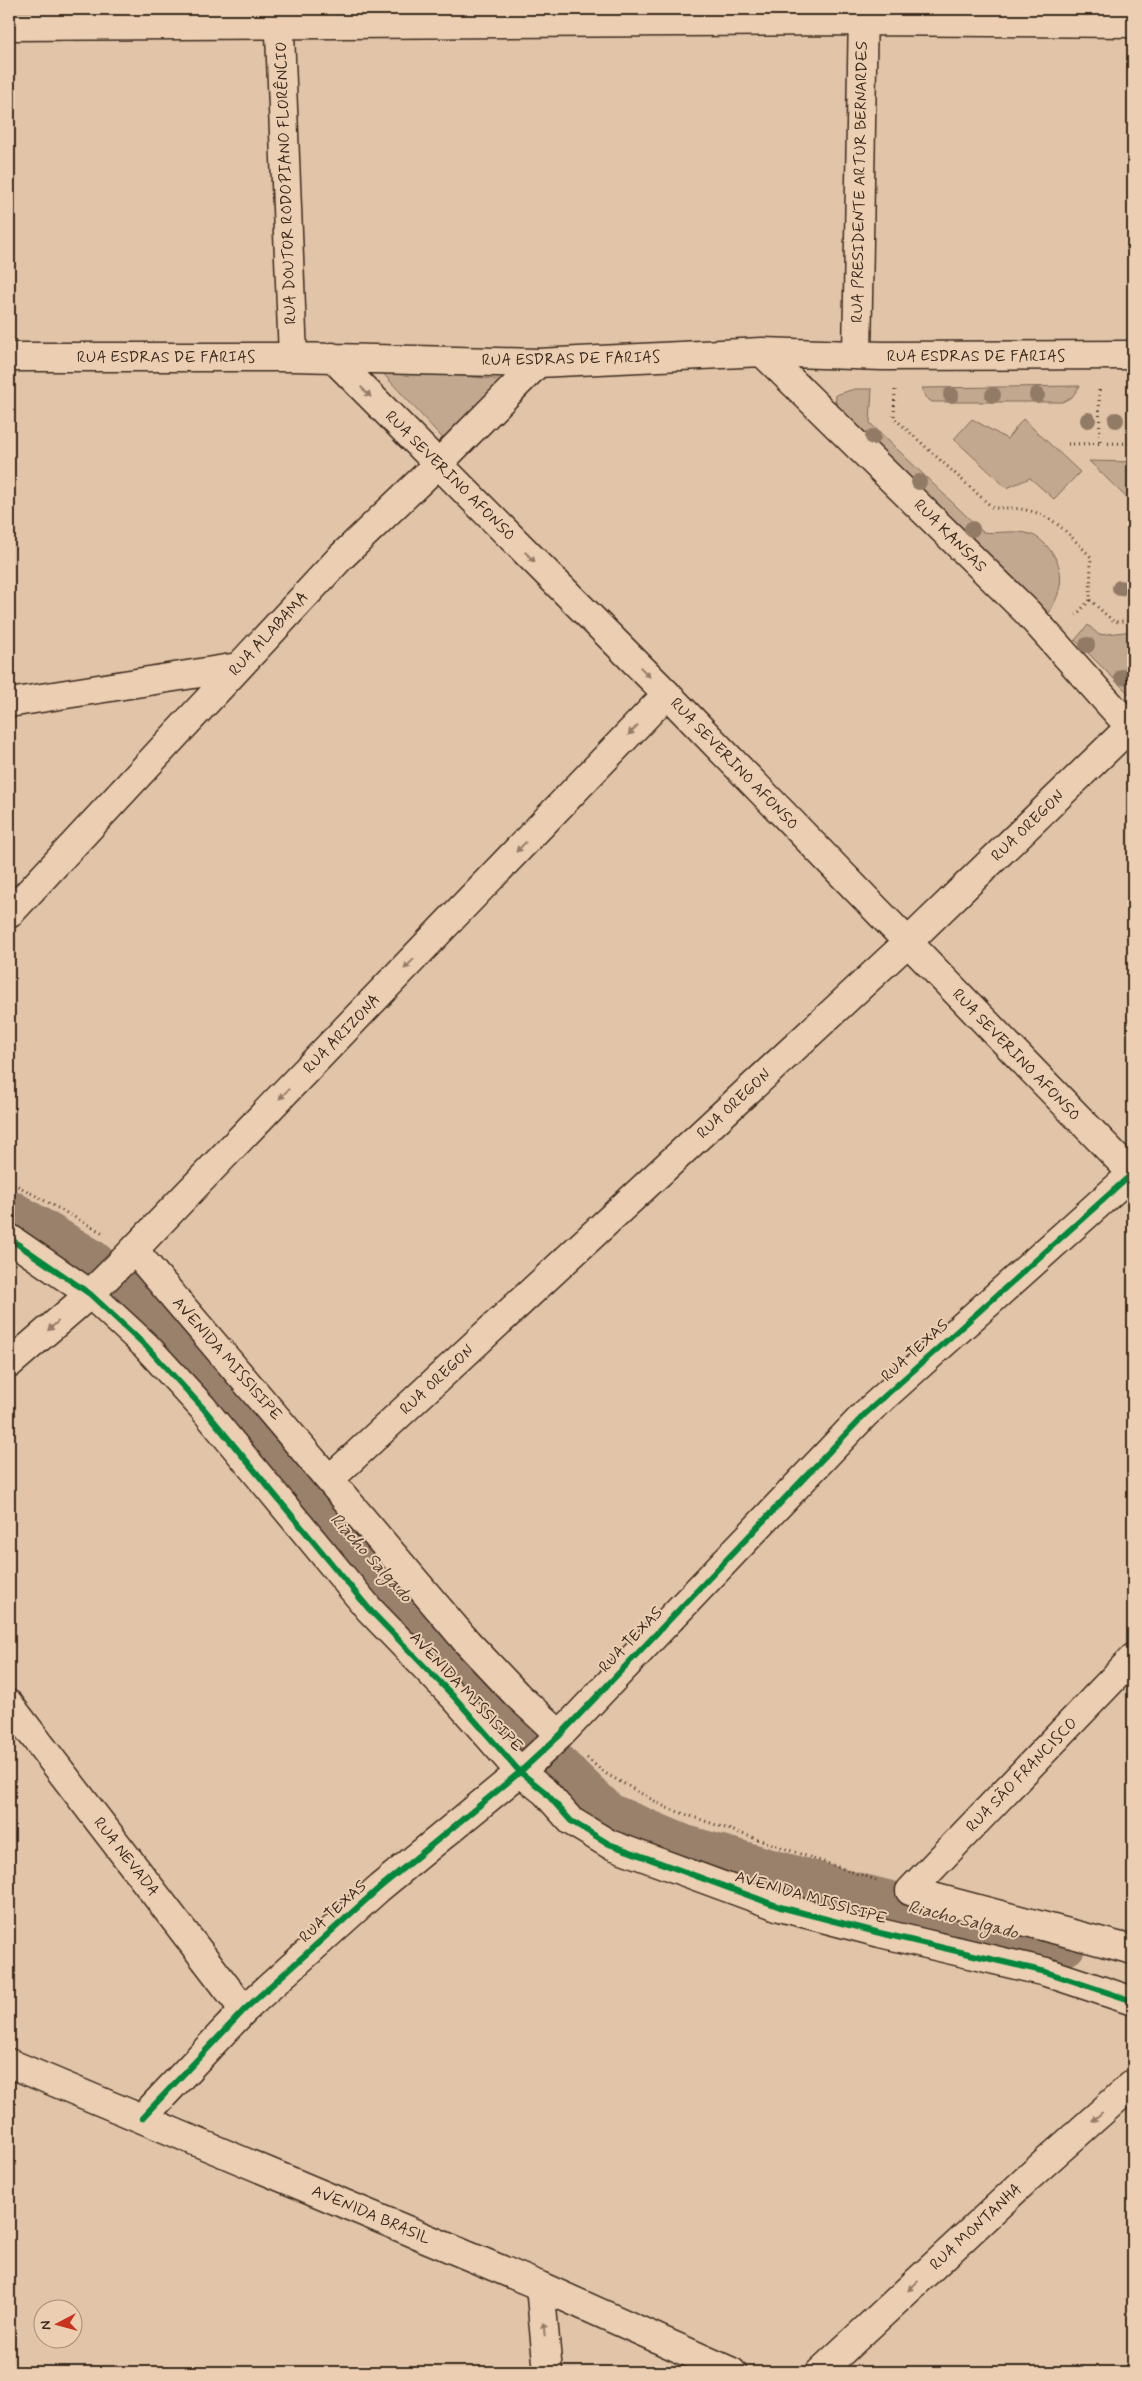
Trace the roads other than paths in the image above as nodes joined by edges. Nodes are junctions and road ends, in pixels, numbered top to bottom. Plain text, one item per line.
1 (862, 15) edge
2 (279, 17) edge
3 (1133, 23) edge
4 (9, 26) edge
5 (762, 352) junction
6 (857, 355) junction
7 (9, 356) edge
8 (293, 357) junction
9 (332, 358) junction
10 (538, 363) junction
11 (1131, 368) edge
12 (438, 464) junction
13 (238, 667) junction
14 (667, 694) junction
15 (9, 703) edge
16 (1132, 726) edge
17 (9, 914) edge
18 (907, 943) junction
19 (1133, 1174) edge
20 (9, 1238) edge
21 (130, 1254) junction
22 (93, 1290) junction
23 (9, 1364) edge
24 (330, 1479) junction
25 (1133, 1658) edge
26 (9, 1704) edge
27 (558, 1737) junction
28 (520, 1772) junction
29 (1133, 1950) edge
30 (1133, 2001) edge
31 (244, 2010) junction
32 (16, 2069) edge
33 (1133, 2084) edge
34 (142, 2118) junction
35 (540, 2286) junction
36 (548, 2372) edge
37 (732, 2372) edge
38 (820, 2372) edge

1 - 2 street
1 - 3 street
1 - 6 street, RUA PRESIDENTE ARTUR BERNARDES
2 - 4 street
2 - 8 street, RUA DOUTOR RODOPIANO FLORÊNCIO
5 - 6 street, RUA ESDRAS DE FARIAS
5 - 10 street, RUA ESDRAS DE FARIAS
5 - 16 street, RUA KANSAS
6 - 11 street, RUA ESDRAS DE FARIAS
7 - 8 street, RUA ESDRAS DE FARIAS
8 - 9 street, RUA ESDRAS DE FARIAS
9 - 10 street, RUA ESDRAS DE FARIAS
9 -> 12 street, RUA SEVERINO AFONSO
10 - 12 street, RUA ALABAMA
12 - 13 street, RUA ALABAMA
12 -> 14 street, RUA SEVERINO AFONSO
13 - 15 street
13 - 17 street, RUA ALABAMA
14 - 18 street, RUA SEVERINO AFONSO
14 -> 21 street, RUA ARIZONA
16 - 18 street, RUA OREGON
18 - 19 street, RUA SEVERINO AFONSO
18 - 24 street, RUA OREGON
19 - 27 street, RUA TEXAS
20 - 22 street
21 - 22 street, RUA ARIZONA
21 - 24 street, AVENIDA MISSISIPE
22 -> 23 street, RUA ARIZONA
22 - 28 street, AVENIDA MISSISIPE
24 - 27 street, AVENIDA MISSISIPE
25 - 29 street, RUA SÃO FRANCISCO
26 - 31 street, RUA NEVADA
27 - 28 street, RUA TEXAS
28 - 30 street, AVENIDA MISSISIPE
28 - 31 street, RUA TEXAS
31 - 34 street, RUA TEXAS
32 - 34 street, AVENIDA BRASIL
33 -> 38 street, RUA MONTANHA
34 - 35 street, AVENIDA BRASIL
36 -> 35 street
35 - 37 street, AVENIDA BRASIL

